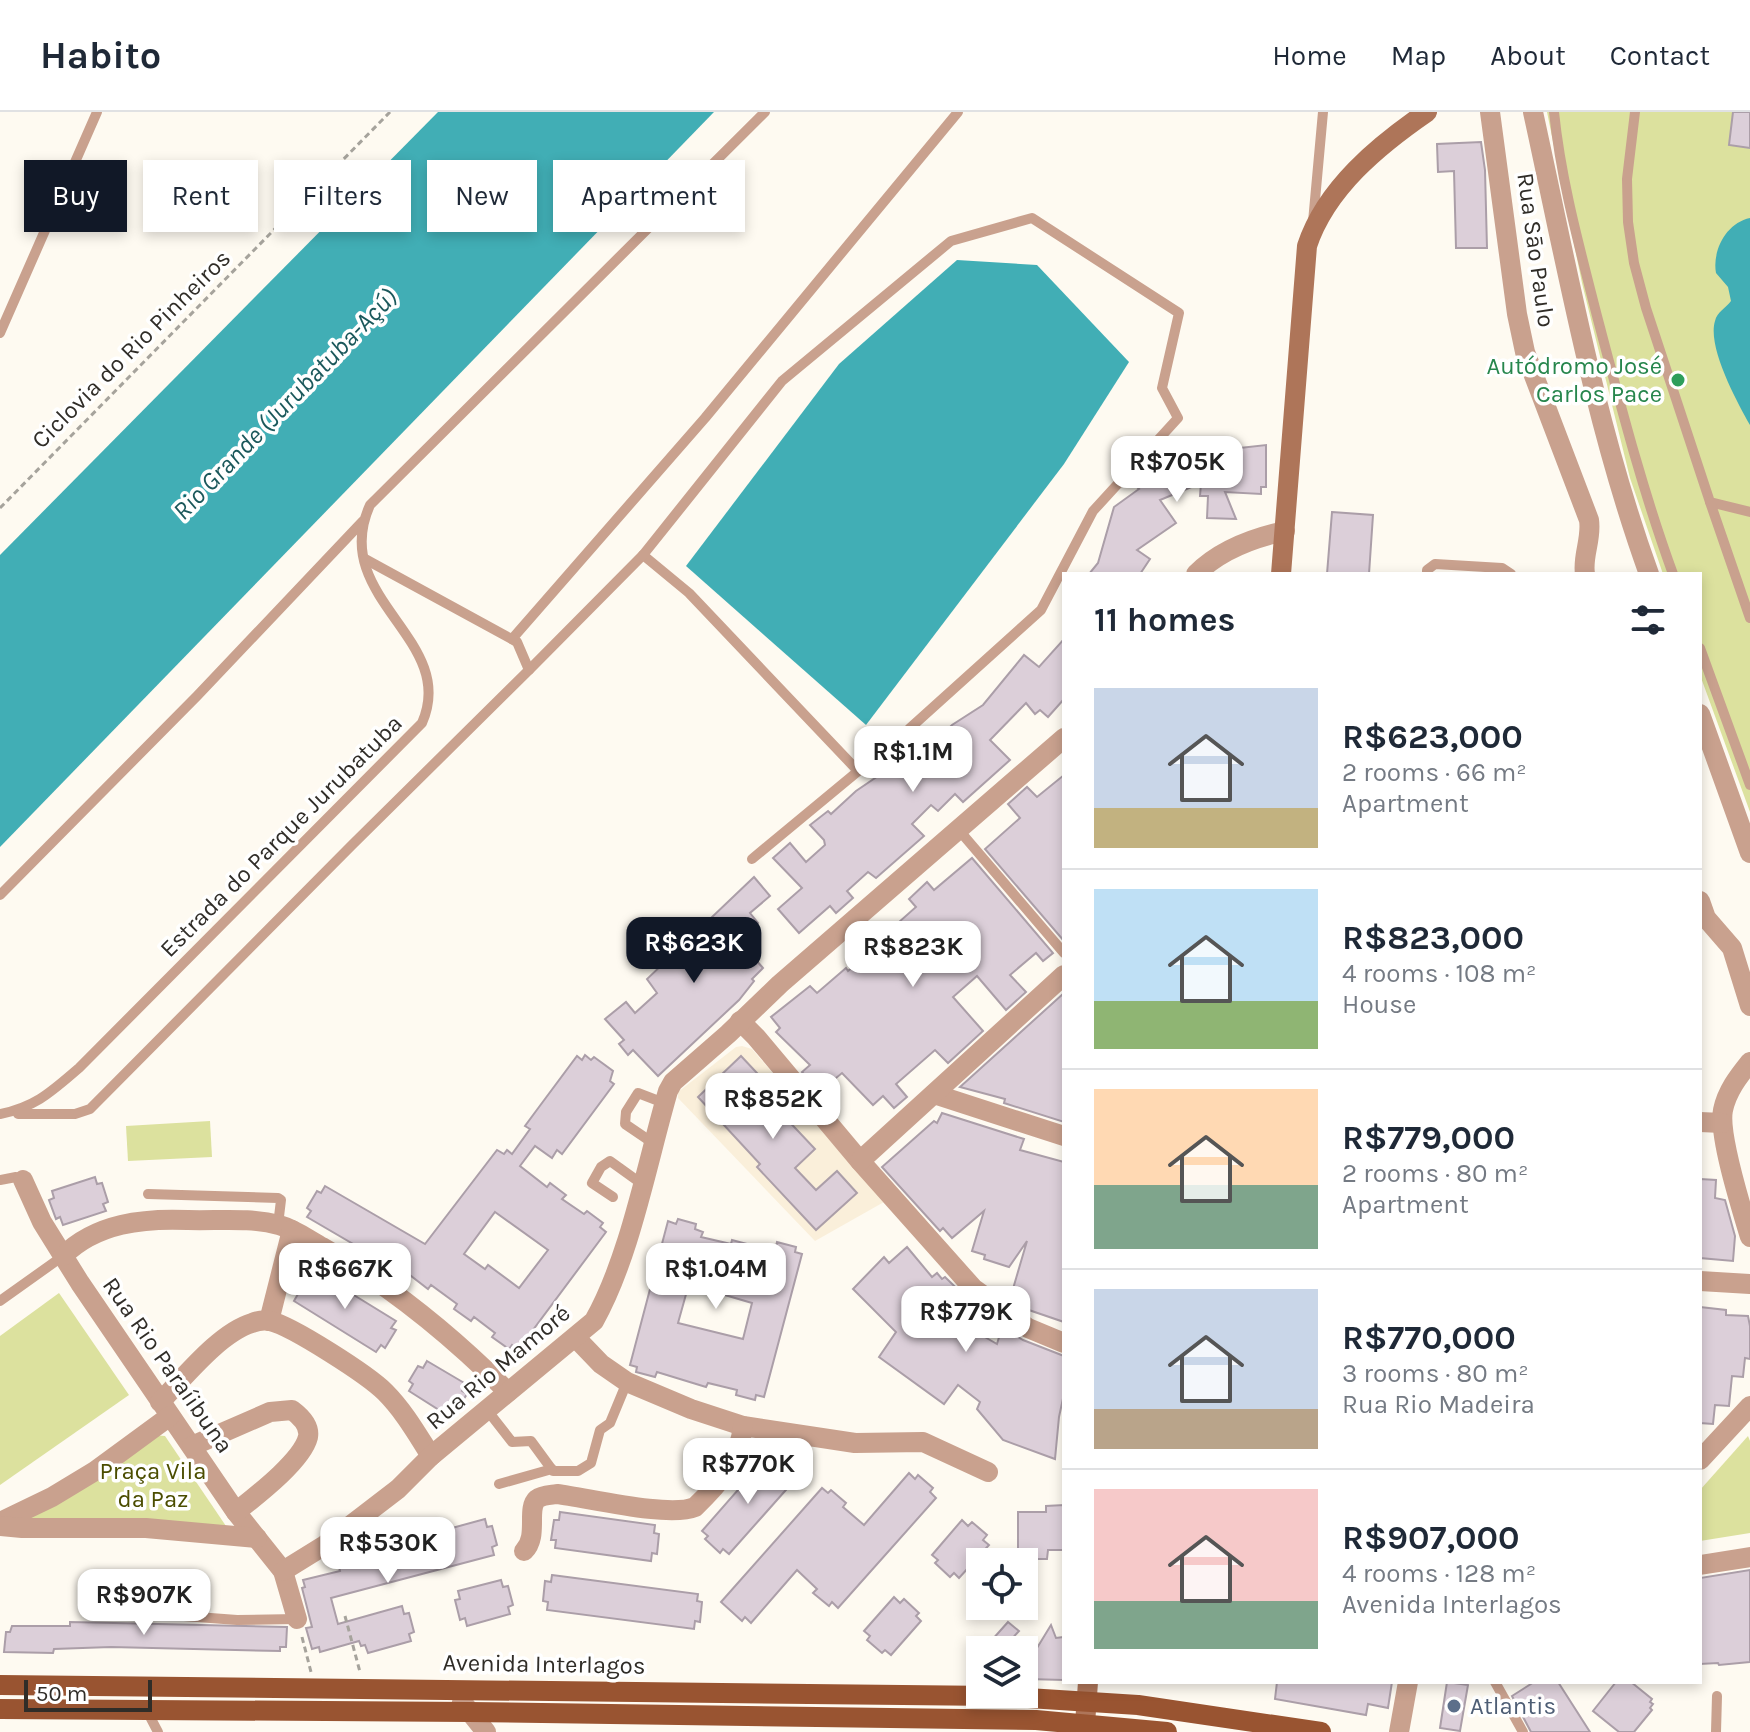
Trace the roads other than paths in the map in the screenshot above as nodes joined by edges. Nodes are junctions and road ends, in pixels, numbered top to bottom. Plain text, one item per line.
1 (97, 112) edge
2 (765, 112) edge
3 (958, 112) edge
4 (1323, 112) edge
5 (1427, 112) edge
6 (1490, 112) edge
7 (1533, 112) edge
8 (1554, 112) edge
9 (1635, 112) edge
10 (1312, 232) junction
11 (0, 333) edge
12 (1710, 502) junction
13 (1750, 512) edge
14 (363, 521) junction
15 (1285, 531) junction
16 (643, 555) junction
17 (365, 559) junction
18 (1474, 569) edge
19 (1198, 572) edge
20 (1281, 572) edge
21 (1427, 572) edge
22 (1508, 572) edge
23 (1585, 572) edge
24 (1648, 572) edge
25 (1672, 572) edge
26 (1750, 618) edge
27 (512, 639) junction
28 (1702, 653) edge
29 (529, 670) junction
30 (1702, 720) edge
31 (1062, 740) edge
32 (858, 771) junction
33 (1750, 785) edge
34 (958, 829) junction
35 (1750, 853) edge
36 (752, 859) dead end
37 (0, 895) edge
38 (1702, 907) edge
39 (1062, 951) edge
40 (1062, 977) edge
41 (1750, 1006) edge
42 (740, 1021) junction
43 (1750, 1062) edge
44 (934, 1094) junction
45 (666, 1097) junction
46 (0, 1114) edge
47 (1702, 1122) edge
48 (1722, 1123) junction
49 (1062, 1135) edge
50 (653, 1143) junction
51 (860, 1161) junction
52 (0, 1180) edge
53 (23, 1180) joint
54 (642, 1184) junction
55 (148, 1194) dead end
56 (613, 1197) dead end
57 (285, 1227) junction
58 (1750, 1237) edge
59 (63, 1256) junction
60 (1702, 1281) edge
61 (1750, 1284) edge
62 (0, 1301) edge
63 (269, 1321) junction
64 (576, 1338) junction
65 (1062, 1342) edge
66 (627, 1382) junction
67 (508, 1392) junction
68 (165, 1409) junction
69 (1749, 1409) edge
70 (487, 1410) junction
71 (743, 1426) junction
72 (1708, 1440) edge
73 (192, 1446) junction
74 (431, 1456) junction
75 (555, 1471) junction
76 (988, 1472) dead end
77 (499, 1484) dead end
78 (557, 1494) junction
79 (236, 1512) junction
80 (0, 1524) edge
81 (257, 1538) junction
82 (524, 1551) dead end
83 (1750, 1557) edge
84 (1702, 1565) edge
85 (283, 1571) junction
86 (184, 1616) dead end
87 (297, 1619) joint
88 (1408, 1684) edge
89 (1496, 1684) edge
90 (0, 1685) edge
91 (453, 1689) junction
92 (1087, 1692) edge
93 (1717, 1696) dead end
94 (0, 1709) edge
95 (147, 1711) junction
96 (469, 1712) junction
97 (1085, 1724) junction
98 (867, 1725) edge
99 (911, 1725) edge
100 (1039, 1726) edge
101 (158, 1732) edge
102 (486, 1732) edge
103 (1167, 1732) edge
104 (1321, 1732) edge
105 (1399, 1732) edge
106 (1523, 1732) edge
107 (1716, 1732) edge

1 - 11 lane
2 - 14 lane
3 - 27 lane
4 - 10 lane
5 - 10 street
6 - 23 street, Rua Sāo Paulo
7 - 24 street
8 - 25 lane
9 - 12 lane
10 - 15 street
12 - 13 lane
12 - 26 lane
14 - 17 lane, Estrada do Parque Jurubatuba
14 - 37 lane
15 - 19 street
15 - 20 street
16 - 29 lane
16 - 32 lane
16 - 32 lane
17 - 27 lane
17 - 46 lane, Estrada do Parque Jurubatuba
18 - 21 lane
18 - 22 lane
27 - 29 lane
28 - 33 lane
29 - 46 lane
30 - 35 street
31 - 34 street
32 - 36 lane
34 - 39 lane
34 - 42 street
38 - 41 street
40 - 44 street
42 - 45 street
42 - 51 street
43 - 48 street
44 - 49 street
44 - 51 street
45 - 50 street, Rua Rio Mamoré
45 - 50 lane
47 - 48 street
48 - 58 street
50 - 54 street, Rua Rio Mamoré
51 - 65 street
52 - 53 lane
53 - 59 street, Rua Rio Paraíibuna
54 - 56 lane
54 - 64 street, Rua Rio Mamoré
55 - 57 lane
57 - 59 street
57 - 63 street
57 - 67 street
59 - 62 lane
59 - 68 street, Rua Rio Paraíibuna
60 - 61 street
63 - 68 street
63 - 74 street
64 - 66 street
64 - 67 street, Rua Rio Mamoré
66 - 71 street
66 - 75 lane
67 - 70 street, Rua Rio Mamoré
68 - 73 street, Rua Rio Paraíibuna
68 - 80 street
69 - 72 street
70 - 74 street, Rua Rio Mamoré
70 - 75 lane
71 - 76 street
71 - 78 street
73 - 79 street, Rua Rio Paraíibuna
73 - 79 street
74 - 85 street, Rua Rio Mamoré
75 - 77 lane
75 - 78 lane
78 - 82 street
79 - 81 street, Rua Rio Paraíibuna
80 - 81 street
81 - 85 street, Rua Rio Paraíibuna
83 - 84 street
85 - 87 street
86 - 87 lane
88 - 105 street
89 - 106 lane
90 - 91 main road, Avenida Interlagos
91 - 92 main road, Avenida Interlagos
91 - 96 street
92 - 97 street
92 - 104 main road, Avenida Interlagos
93 - 107 lane
94 - 95 main road, Avenida Interlagos
95 - 96 main road, Avenida Interlagos
95 - 101 lane
96 - 98 main road, Avenida Interlagos
96 - 102 street
97 - 100 main road, Avenida Interlagos
97 - 103 main road, Avenida Interlagos
98 - 99 main road, Avenida Interlagos
99 - 100 main road, Avenida Interlagos

